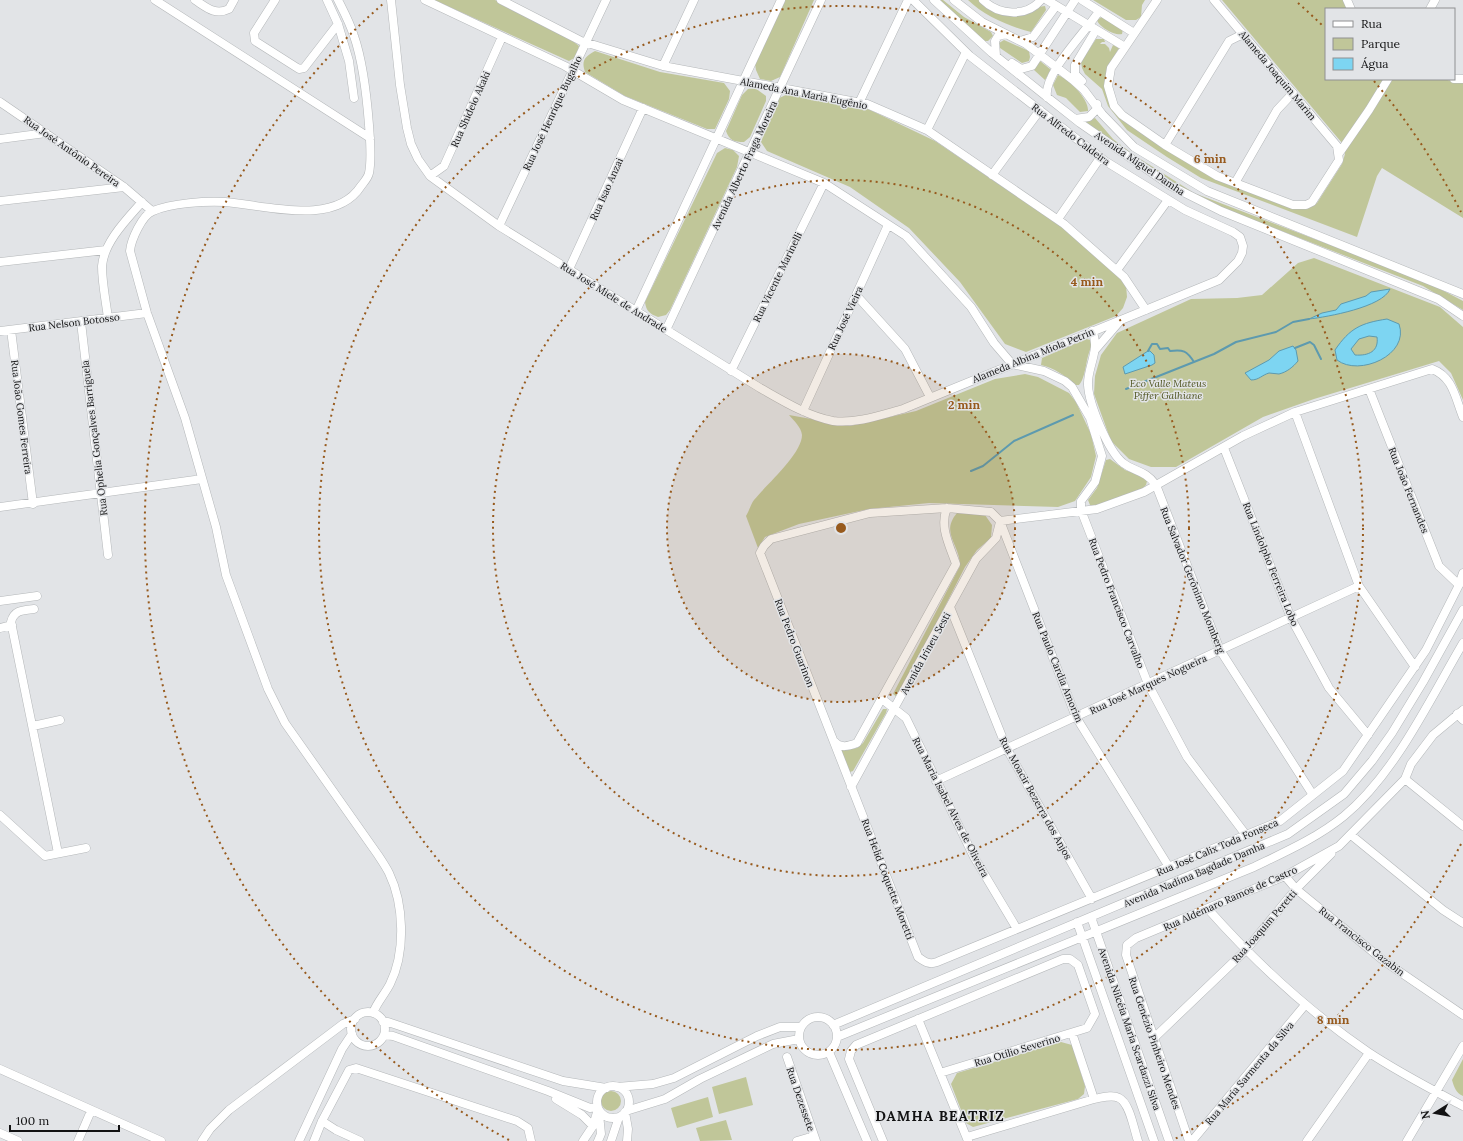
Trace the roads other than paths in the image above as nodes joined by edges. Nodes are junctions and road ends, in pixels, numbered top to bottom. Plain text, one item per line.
1 (155, 0) edge
2 (195, 0) edge
3 (234, 0) edge
4 (275, 0) edge
5 (327, 0) edge
6 (338, 0) edge
7 (391, 0) edge
8 (425, 0) edge
9 (501, 0) edge
10 (606, 0) edge
11 (694, 0) edge
12 (781, 0) edge
13 (821, 0) edge
14 (908, 0) edge
15 (913, 0) edge
16 (934, 0) edge
17 (954, 0) edge
18 (983, 0) edge
19 (1047, 0) edge
20 (1075, 0) edge
21 (1082, 0) edge
22 (1156, 0) edge
23 (1214, 0) edge
24 (1040, 1) edge
25 (518, 4) edge
26 (1056, 6) junction
27 (1099, 11) junction
28 (1068, 12) junction
29 (338, 24) junction
30 (1093, 28) junction
31 (1134, 33) junction
32 (1006, 34) junction
33 (1244, 35) junction
34 (502, 37) junction
35 (1020, 41) junction
36 (586, 42) junction
37 (1125, 47) junction
38 (966, 52) junction
39 (1040, 54) junction
40 (996, 56) junction
41 (663, 66) junction
42 (1057, 67) junction
43 (572, 71) junction
44 (1387, 80) edge
45 (743, 81) junction
46 (780, 88) junction
47 (1293, 93) junction
48 (1047, 97) junction
49 (354, 98) dead end
50 (0, 102) edge
51 (859, 102) junction
52 (642, 108) junction
53 (1097, 109) junction
54 (1040, 110) junction
55 (1075, 118) junction
56 (927, 130) junction
57 (46, 133) junction
58 (370, 138) junction
59 (0, 139) edge
60 (716, 139) junction
61 (1165, 145) junction
62 (750, 152) junction
63 (1340, 152) junction
64 (1100, 158) junction
65 (992, 175) junction
66 (430, 176) junction
67 (824, 183) junction
68 (1235, 183) junction
69 (124, 187) junction
70 (1168, 200) junction
71 (0, 201) edge
72 (142, 202) junction
73 (152, 211) junction
74 (1058, 219) junction
75 (888, 225) junction
76 (499, 226) junction
77 (1243, 246) joint
78 (106, 250) junction
79 (0, 262) edge
80 (569, 269) junction
81 (1117, 270) junction
82 (1463, 294) edge
83 (856, 295) junction
84 (1146, 310) junction
85 (636, 311) junction
86 (147, 314) junction
87 (1463, 316) edge
88 (108, 318) junction
89 (1122, 319) junction
90 (81, 322) junction
91 (11, 330) junction
92 (666, 330) junction
93 (0, 331) edge
94 (1092, 331) junction
95 (1094, 350) junction
96 (1012, 364) junction
97 (731, 370) junction
98 (1368, 389) junction
99 (930, 397) junction
100 (803, 411) junction
101 (1295, 412) junction
102 (1463, 417) edge
103 (1224, 448) junction
104 (202, 479) junction
105 (1156, 485) junction
106 (101, 495) junction
107 (33, 504) junction
108 (0, 507) edge
109 (947, 508) junction
110 (1081, 510) junction
111 (1000, 521) junction
112 (108, 555) dead end
113 (1463, 573) edge
114 (1459, 585) junction
115 (1360, 586) junction
116 (36, 596) dead end
117 (0, 601) edge
118 (950, 606) junction
119 (34, 609) dead end
120 (1463, 610) edge
121 (1291, 618) junction
122 (12, 626) junction
123 (0, 628) edge
124 (1463, 643) edge
125 (1220, 650) junction
126 (1415, 667) junction
127 (1148, 684) junction
128 (882, 699) junction
129 (895, 708) junction
130 (1460, 712) edge
131 (1076, 717) junction
132 (60, 720) dead end
133 (1463, 720) edge
134 (33, 726) junction
135 (1368, 735) junction
136 (833, 740) junction
137 (1007, 748) junction
138 (1405, 779) junction
139 (936, 781) junction
140 (852, 786) junction
141 (1313, 795) junction
142 (0, 815) edge
143 (1463, 826) edge
144 (1246, 835) junction
145 (1351, 835) junction
146 (1339, 846) junction
147 (86, 848) dead end
148 (58, 854) junction
149 (1169, 867) junction
150 (1285, 876) junction
151 (1296, 889) junction
152 (1092, 898) junction
153 (1208, 909) junction
154 (1091, 916) junction
155 (1077, 922) junction
156 (1463, 923) edge
157 (1017, 929) junction
158 (1096, 932) junction
159 (1082, 938) junction
160 (1127, 945) joint
161 (1245, 951) junction
162 (931, 964) joint
163 (1305, 1005) junction
164 (373, 1013) junction
165 (1124, 1014) junction
166 (1463, 1015) edge
167 (355, 1019) junction
168 (918, 1019) junction
169 (1111, 1019) junction
170 (383, 1022) junction
171 (833, 1025) junction
172 (801, 1027) junction
173 (337, 1030) junction
174 (352, 1033) junction
175 (1072, 1033) junction
176 (384, 1036) junction
177 (837, 1038) junction
178 (1154, 1038) junction
179 (799, 1039) junction
180 (360, 1044) junction
181 (1463, 1046) edge
182 (342, 1049) junction
183 (829, 1052) junction
184 (1368, 1053) junction
185 (787, 1057) dead end
186 (0, 1069) edge
187 (940, 1073) junction
188 (1148, 1083) junction
189 (618, 1087) junction
190 (606, 1088) junction
191 (1135, 1088) junction
192 (548, 1091) junction
193 (1436, 1091) junction
194 (1094, 1099) junction
195 (1463, 1106) edge
196 (598, 1109) junction
197 (91, 1111) junction
198 (623, 1113) junction
199 (322, 1121) junction
200 (597, 1127) junction
201 (615, 1132) junction
202 (0, 1133) edge
203 (815, 1139) edge
204 (967, 1139) edge
205 (18, 1141) edge
206 (78, 1141) edge
207 (161, 1141) edge
208 (202, 1141) edge
209 (299, 1141) edge
210 (314, 1141) edge
211 (358, 1141) edge
212 (530, 1141) edge
213 (584, 1141) edge
214 (598, 1141) edge
215 (611, 1141) edge
216 (627, 1141) edge
217 (797, 1141) edge
218 (867, 1141) edge
219 (884, 1141) edge
220 (1138, 1141) edge
221 (1154, 1141) edge
222 (1169, 1141) edge
223 (1189, 1141) edge
224 (1192, 1141) edge
225 (1306, 1141) edge
226 (1407, 1141) edge

1 - 58 street
2 - 3 street
4 - 29 street
5 - 29 street
6 - 58 street
7 - 66 street, Rua José Miele de Andrade
8 - 34 street
9 - 25 street, Alameda Ana Maria Eugênio
10 - 36 street, Rua José Henrique Bugalho
11 - 41 street
12 - 45 street
13 - 46 street, Avenida Alberto Fraga Moreira
14 - 51 street
15 - 38 street, Rua Alfredo Caldeira
16 - 40 street, Avenida Miguel Damha
17 - 32 street, Avenida Miguel Damha
18 - 24 street
19 - 26 street
20 - 28 street
21 - 27 street
22 - 31 street
23 - 33 street, Alameda Joaquim Marim
25 - 36 street, Alameda Ana Maria Eugênio
26 - 28 street
26 - 35 street
27 - 30 street
27 - 31 street
28 - 30 street
28 - 39 street
29 - 49 street
30 - 37 street
30 - 42 street
30 - 53 street
31 - 37 street
32 - 35 street, Avenida Miguel Damha
32 - 40 street
33 - 47 street, Alameda Joaquim Marim
33 - 61 street
34 - 43 street
34 - 66 street, Rua Shideio Akaki
35 - 39 street, Avenida Miguel Damha
36 - 41 street, Alameda Ana Maria Eugênio
36 - 43 street, Rua José Henrique Bugalho
37 - 61 street
38 - 54 street, Rua Alfredo Caldeira
38 - 56 street
39 - 40 street
39 - 42 street, Avenida Miguel Damha
40 - 48 street, Avenida Miguel Damha
41 - 45 street, Alameda Ana Maria Eugênio
42 - 48 street
42 - 53 street, Avenida Miguel Damha
43 - 52 street
43 - 76 street, Rua José Henrique Bugalho
44 - 63 street
45 - 46 street, Alameda Ana Maria Eugênio
45 - 60 street
46 - 51 street, Alameda Ana Maria Eugênio
46 - 62 street, Avenida Alberto Fraga Moreira
47 - 63 street, Alameda Joaquim Marim
47 - 68 street
48 - 55 street, Avenida Miguel Damha
50 - 57 street, Rua José Antônio Pereira
51 - 56 street, Alameda Ana Maria Eugênio
52 - 60 street
52 - 80 street, Rua Isao Anzai
53 - 55 street
53 - 82 street, Avenida Miguel Damha
54 - 64 street, Rua Alfredo Caldeira
54 - 65 street
55 - 87 street, Avenida Miguel Damha
56 - 65 street, Alameda Ana Maria Eugênio
57 - 59 street
57 - 69 street, Rua José Antônio Pereira
58 - 73 street
60 - 62 street
60 - 85 street
61 - 68 street
62 - 67 street
62 - 92 street, Avenida Alberto Fraga Moreira
63 - 68 street
64 - 70 street, Rua Alfredo Caldeira
64 - 74 street
65 - 74 street, Alameda Ana Maria Eugênio
66 - 76 street, Rua José Miele de Andrade
67 - 75 street
67 - 97 street, Rua Vicente Marinelli
69 - 71 street
69 - 72 street, Rua José Antônio Pereira
70 - 77 street, Rua Alfredo Caldeira
70 - 81 street
72 - 73 street, Rua José Antônio Pereira
72 - 78 street
73 - 86 street
74 - 81 street, Alameda Ana Maria Eugênio
75 - 83 street, Rua José Vieira
75 - 96 street
76 - 80 street, Rua José Miele de Andrade
77 - 84 street, Alameda Albina Miola Petrin
78 - 79 street
78 - 88 street
80 - 85 street, Rua José Miele de Andrade
81 - 84 street, Alameda Ana Maria Eugênio
83 - 99 street
83 - 100 street, Rua José Vieira
84 - 89 street, Alameda Albina Miola Petrin
85 - 92 street, Rua José Miele de Andrade
86 - 88 street, Rua Nelson Botosso
86 - 104 street
88 - 90 street, Rua Nelson Botosso
89 - 94 street, Alameda Albina Miola Petrin
89 - 95 street
90 - 91 street, Rua Nelson Botosso
90 - 106 street, Rua Ophelia Gonçalves Barriguela
91 - 93 street, Rua Nelson Botosso
91 - 107 street, Rua João Gomes Ferreira
92 - 97 street, Rua José Miele de Andrade
94 - 95 street
94 - 96 street, Alameda Albina Miola Petrin
95 - 105 street
96 - 99 street, Alameda Albina Miola Petrin
96 - 110 street
97 - 100 street, Rua José Miele de Andrade
98 - 101 street
98 - 102 street
98 - 114 street, Rua João Fernandes
99 - 100 street, Alameda Albina Miola Petrin
101 - 103 street
101 - 115 street
103 - 105 street
103 - 121 street, Rua Lindolpho Ferreira Lobo
104 - 106 street
104 - 164 street
105 - 110 street
105 - 125 street, Rua Salvador Gerônimo Momberg
106 - 107 street
106 - 112 street, Rua Ophelia Gonçalves Barriguela
107 - 108 street
109 - 111 street
109 - 128 street, Avenida Irineu Sesti
109 - 136 street, Rua Pedro Guarinon
110 - 111 street
110 - 127 street, Rua Pedro Francisco Carvalho
111 - 118 street, Avenida Irineu Sesti
111 - 131 street, Rua Paulo Cardia Amorim
113 - 114 street, Rua José Calix Toda Fonseca
114 - 126 street, Rua José Calix Toda Fonseca
115 - 121 street, Rua José Marques Nogueira
115 - 126 street
116 - 117 street
118 - 129 street, Avenida Irineu Sesti
118 - 137 street, Rua Moacir Bezerra dos Anjos
119 - 122 street
120 - 154 street, Avenida Nadima Bagdade Damha
121 - 125 street, Rua José Marques Nogueira
121 - 135 street, Rua Lindolpho Ferreira Lobo
122 - 123 street
122 - 134 street
124 - 158 street, Avenida Nadima Bagdade Damha
125 - 127 street, Rua José Marques Nogueira
125 - 141 street, Rua Salvador Gerônimo Momberg
126 - 135 street, Rua José Calix Toda Fonseca
127 - 131 street, Rua José Marques Nogueira
127 - 144 street, Rua Pedro Francisco Carvalho
128 - 129 street, Rua Maria Isabel Alves de Oliveira
128 - 136 street, Avenida Irineu Sesti
129 - 139 street, Rua Maria Isabel Alves de Oliveira
129 - 140 street, Avenida Irineu Sesti
130 - 133 street
130 - 138 street, Rua Aldemaro Ramos de Castro
131 - 137 street, Rua José Marques Nogueira
131 - 149 street, Rua Paulo Cardia Amorim
132 - 134 street
134 - 148 street
135 - 141 street, Rua José Calix Toda Fonseca
136 - 140 street, Rua Pedro Guarinon
137 - 139 street, Rua José Marques Nogueira
137 - 152 street, Rua Moacir Bezerra dos Anjos
138 - 143 street
138 - 145 street, Rua Aldemaro Ramos de Castro
139 - 157 street, Rua Maria Isabel Alves de Oliveira
140 - 162 street, Rua Helid Coquette Moretti
141 - 144 street, Rua José Calix Toda Fonseca
142 - 148 street
144 - 149 street, Rua José Calix Toda Fonseca
145 - 146 street, Rua Aldemaro Ramos de Castro
145 - 156 street
146 - 150 street, Rua Aldemaro Ramos de Castro
146 - 151 street, Rua Joaquim Peretti
147 - 148 street
149 - 152 street, Rua José Calix Toda Fonseca
150 - 151 street, Rua Francisco Gazabin
150 - 153 street, Rua Aldemaro Ramos de Castro
151 - 161 street, Rua Joaquim Peretti
151 - 166 street, Rua Francisco Gazabin
152 - 157 street, Rua José Calix Toda Fonseca
153 - 160 street, Rua Aldemaro Ramos de Castro
153 - 161 street
154 - 155 street, Avenida Nadima Bagdade Damha
154 - 158 street, Avenida Nilcéia Maria Scardazzi Silva
155 - 159 street, Avenida Nilcéia Maria Scardazzi Silva
155 - 171 street, Avenida Nadima Bagdade Damha
157 - 162 street, Rua José Calix Toda Fonseca
158 - 159 street, Avenida Nadima Bagdade Damha
158 - 165 street, Avenida Nilcéia Maria Scardazzi Silva
159 - 169 street, Avenida Nilcéia Maria Scardazzi Silva
159 - 177 street, Avenida Nadima Bagdade Damha
160 - 178 street, Rua Genézio Pinheiro Mendes
161 - 163 street
161 - 178 street, Rua Joaquim Peretti
163 - 184 street
163 - 224 street, Rua Maria Sarmenta da Silva
164 - 167 street
164 - 170 street
165 - 169 street
165 - 188 street, Avenida Nilcéia Maria Scardazzi Silva
167 - 173 street
167 - 174 street
168 - 175 street, Rua Otílio Severino
168 - 187 street
168 - 219 street
169 - 191 street, Avenida Nilcéia Maria Scardazzi Silva
170 - 176 street
170 - 190 street
171 - 172 street
171 - 177 street
172 - 179 street
172 - 189 street
173 - 174 street
173 - 208 street
174 - 180 street
174 - 182 street
175 - 187 street, Rua Otílio Severino
175 - 194 street
176 - 180 street
176 - 192 street
177 - 183 street
178 - 223 street, Rua Genézio Pinheiro Mendes
179 - 183 street
179 - 198 street
180 - 182 street
181 - 193 street
182 - 209 street
183 - 218 street
184 - 193 street
184 - 225 street
185 - 203 street, Rua Dezessete
186 - 197 street
187 - 204 street
188 - 191 street
188 - 222 street, Avenida Nilcéia Maria Scardazzi Silva
189 - 190 street
189 - 198 street
190 - 196 street
191 - 221 street, Avenida Nilcéia Maria Scardazzi Silva
192 - 196 street
192 - 200 street
193 - 195 street
193 - 226 street
194 - 204 street
194 - 220 street
196 - 198 street
196 - 200 street
197 - 206 street
197 - 207 street
198 - 201 street
198 - 216 street
199 - 210 street
199 - 211 street
199 - 212 street
200 - 201 street
200 - 213 street
200 - 214 street
201 - 215 street
202 - 205 street
203 - 217 street

